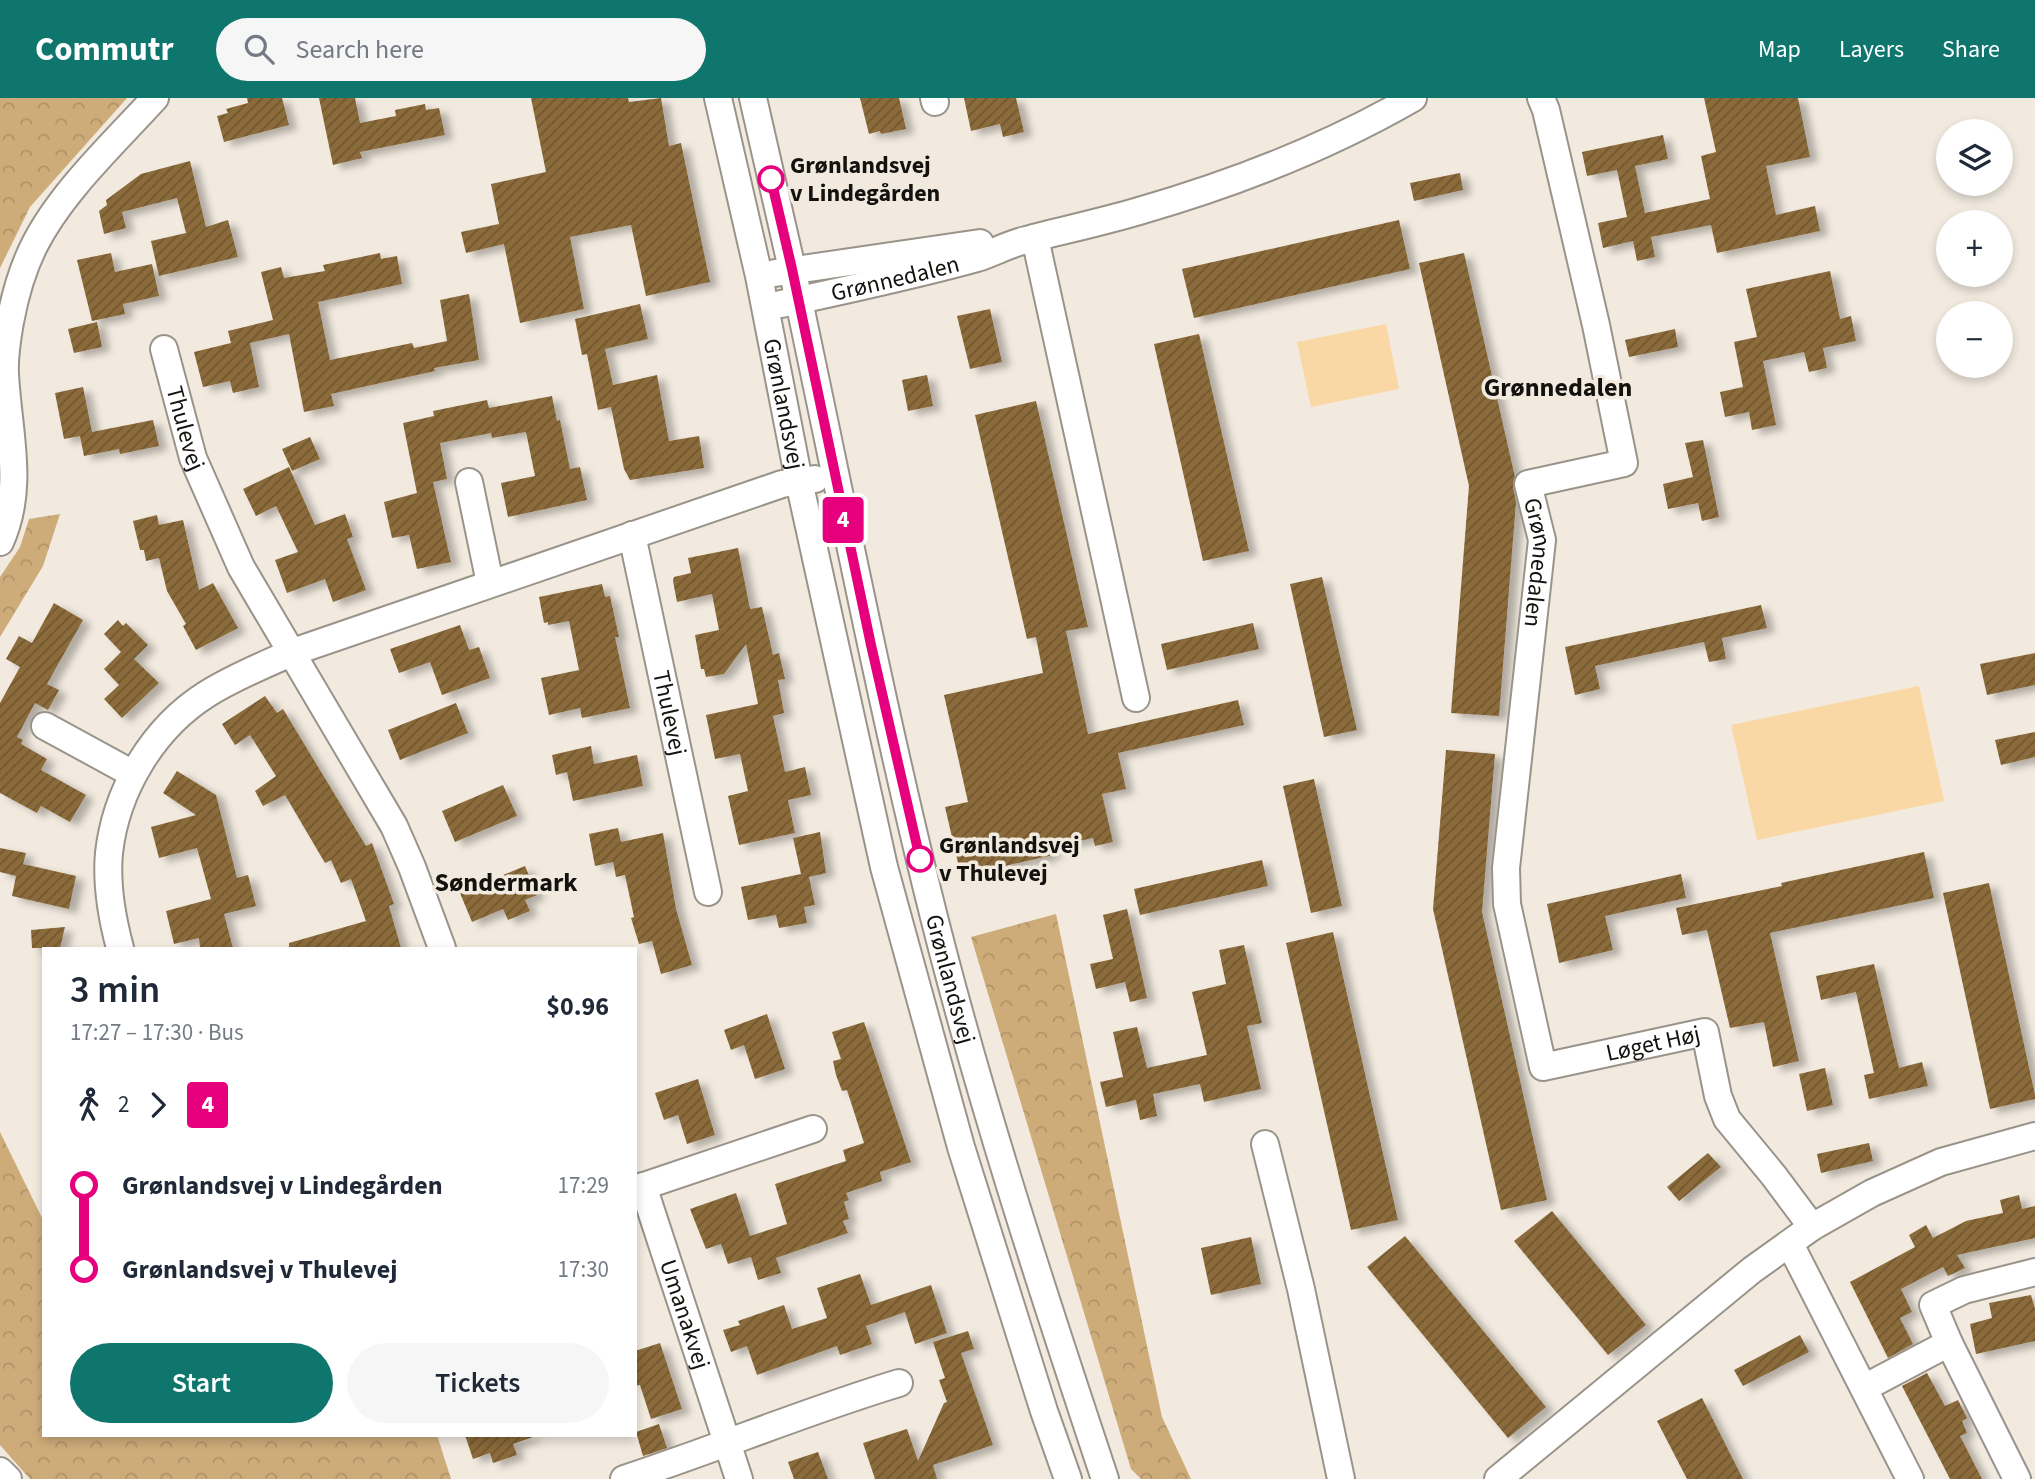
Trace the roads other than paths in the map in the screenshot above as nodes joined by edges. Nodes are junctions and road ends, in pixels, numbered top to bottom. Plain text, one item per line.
1 (155, 98) edge
2 (718, 98) edge
3 (753, 98) edge
4 (1413, 98) edge
5 (1541, 98) edge
6 (1029, 239) junction
7 (792, 269) junction
8 (759, 276) junction
9 (799, 300) junction
10 (765, 307) junction
11 (164, 349) dead end
12 (834, 475) junction
13 (799, 481) junction
14 (470, 482) dead end
15 (632, 535) junction
16 (0, 541) edge
17 (490, 583) junction
18 (293, 652) junction
19 (1136, 698) dead end
20 (45, 726) dead end
21 (133, 774) junction
22 (708, 892) dead end
23 (1507, 904) joint
24 (120, 947) edge
25 (442, 947) edge
26 (813, 1129) dead end
27 (2035, 1136) edge
28 (1265, 1144) dead end
29 (639, 1187) edge
30 (1812, 1227) junction
31 (1790, 1244) junction
32 (2035, 1272) edge
33 (1949, 1343) junction
34 (899, 1382) dead end
35 (1864, 1388) junction
36 (727, 1444) junction
37 (0, 1471) edge
38 (8, 1479) edge
39 (624, 1479) edge
40 (739, 1479) edge
41 (1068, 1479) edge
42 (1105, 1479) edge
43 (1341, 1479) edge
44 (1497, 1479) edge
45 (1910, 1479) edge
46 (2018, 1479) edge

1 - 16 street
2 - 8 street, Grønlandsvej
3 - 7 street, Grønlandsvej
4 - 6 street, Grønnedalen
5 - 23 street, Grønnedalen
6 - 7 street, Grønnedalen
6 - 9 street, Grønnedalen
6 - 19 street
7 - 8 street, Grønnedalen
7 - 9 street, Grønlandsvej
8 - 10 street, Grønlandsvej
9 - 10 street, Grønnedalen
9 - 12 street, Grønlandsvej
10 - 13 street, Grønlandsvej
11 - 18 street, Thulevej
12 - 13 street
12 - 42 street, Grønlandsvej
13 - 15 street
13 - 41 street, Grønlandsvej
14 - 17 street
15 - 17 street
15 - 22 street, Thulevej
17 - 18 street
18 - 21 street
18 - 25 street, Thulevej
20 - 21 street
21 - 24 street
23 - 30 street, Løget Høj
26 - 29 street, Umanakvej
27 - 30 street
28 - 43 street
29 - 36 street, Umanakvej
30 - 31 street
31 - 35 street
31 - 44 street
32 - 33 street
33 - 35 street
33 - 46 street
34 - 36 street
35 - 45 street
36 - 39 street
36 - 40 street, Umanakvej
37 - 38 street

